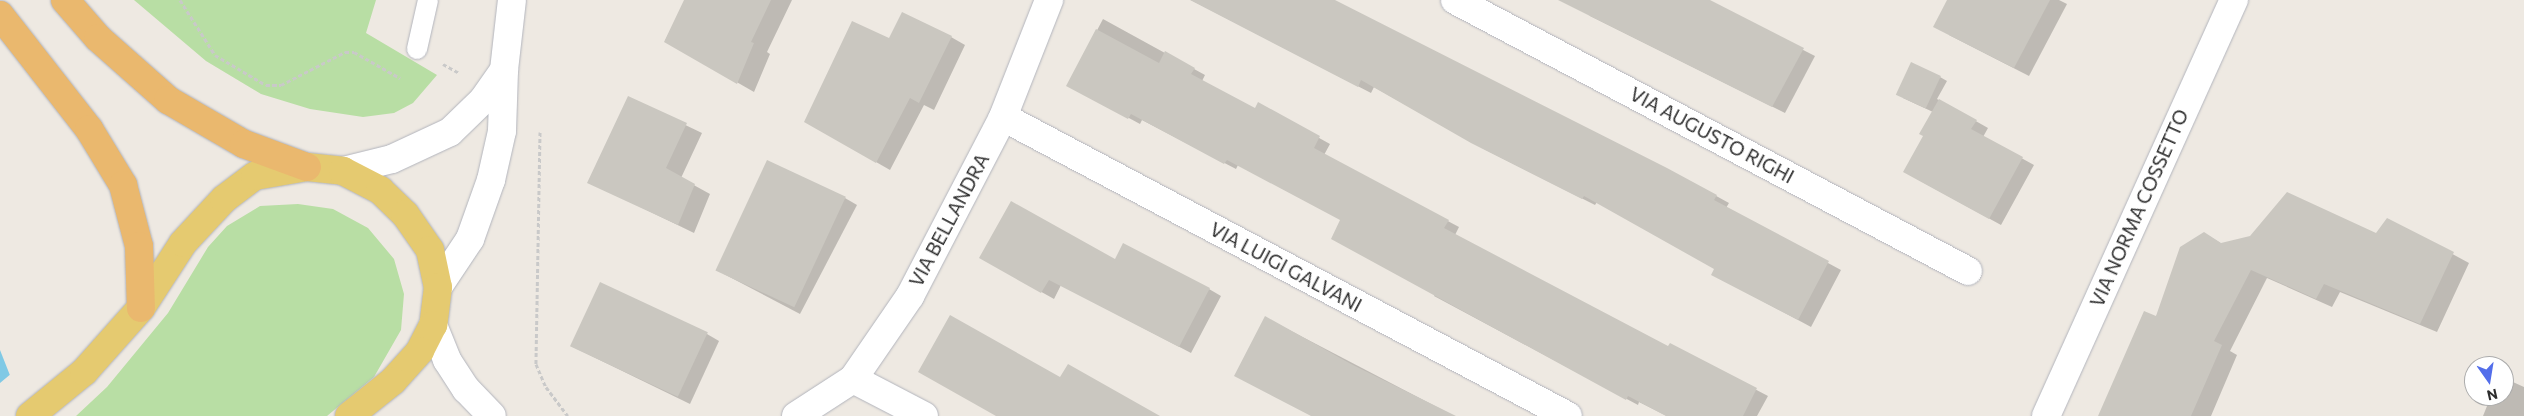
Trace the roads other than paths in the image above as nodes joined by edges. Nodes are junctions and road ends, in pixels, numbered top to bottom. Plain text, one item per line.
1 (65, 0) edge
2 (428, 0) edge
3 (512, 0) edge
4 (1049, 0) edge
5 (1456, 0) edge
6 (2234, 0) edge
7 (0, 15) edge
8 (417, 49) dead end
9 (504, 70) junction
10 (1003, 117) junction
11 (307, 167) junction
12 (343, 171) junction
13 (1968, 271) dead end
14 (438, 287) junction
15 (141, 308) junction
16 (433, 325) junction
17 (853, 379) junction
18 (802, 414) edge
19 (30, 416) edge
20 (349, 416) edge
21 (492, 416) edge
22 (924, 416) edge
23 (1568, 416) edge
24 (2046, 416) edge

1 - 11 highway
2 - 8 lane
3 - 9 street
4 - 10 street, VIA BELLANDRA
5 - 13 street, VIA AUGUSTO RIGHI
6 - 24 street, VIA NORMA COSSETTO
7 - 15 highway
9 - 12 street
9 - 14 street
10 - 17 street, VIA BELLANDRA
10 - 23 street, VIA LUIGI GALVANI
11 - 12 main road
11 - 15 main road
12 - 14 main road
14 - 16 main road
15 - 19 main road
16 - 20 main road
16 - 21 street
17 - 18 street, VIA BELLANDRA
17 - 22 street

